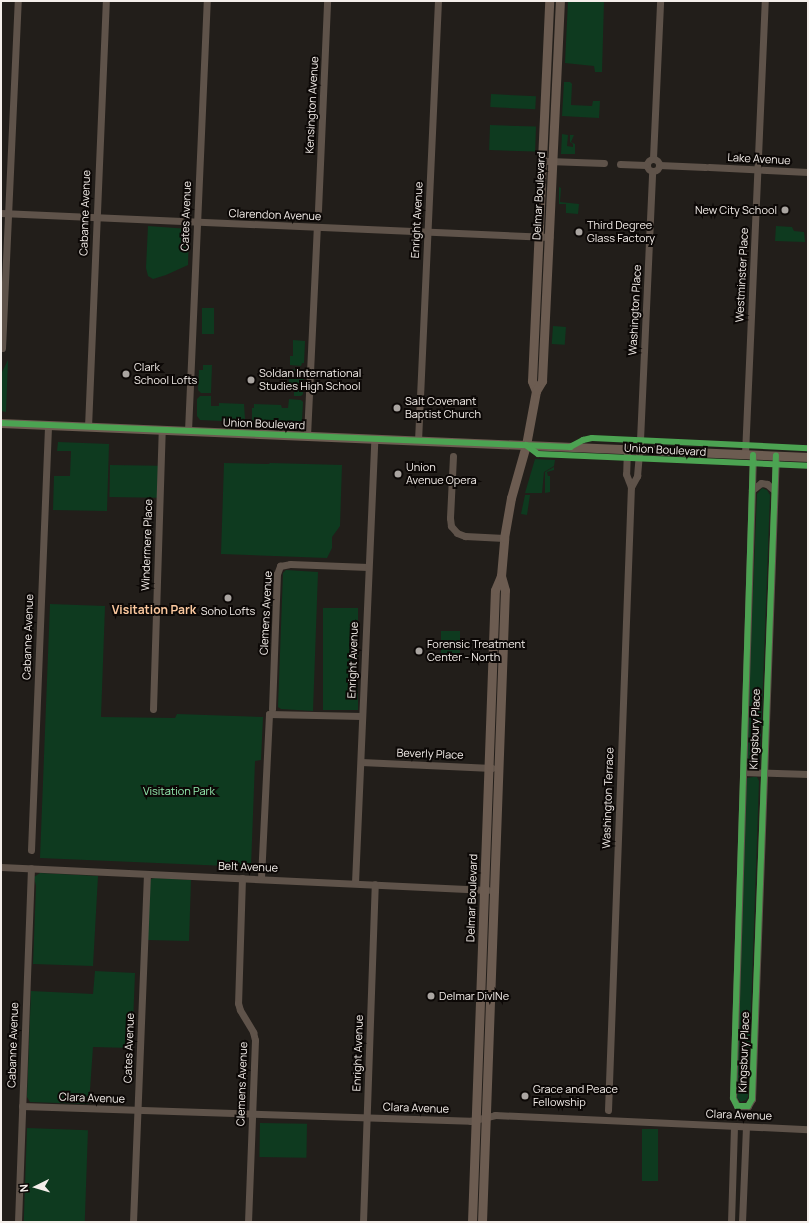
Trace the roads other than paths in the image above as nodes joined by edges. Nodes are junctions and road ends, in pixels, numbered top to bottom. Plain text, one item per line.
1 (18, 1) edge
2 (106, 1) edge
3 (207, 1) edge
4 (327, 1) edge
5 (438, 1) edge
6 (550, 1) edge
7 (560, 1) edge
8 (660, 1) edge
9 (765, 1) edge
10 (653, 158) junction
11 (542, 160) junction
12 (553, 161) junction
13 (604, 163) dead end
14 (620, 164) dead end
15 (646, 164) junction
16 (659, 165) junction
17 (757, 169) junction
18 (652, 171) junction
19 (808, 172) edge
20 (318, 210) dead end
21 (5, 213) edge
22 (96, 217) junction
23 (197, 223) junction
24 (317, 227) junction
25 (428, 232) junction
26 (539, 237) junction
27 (549, 237) junction
28 (2, 348) dead end
29 (536, 391) junction
30 (1, 423) edge
31 (48, 425) junction
32 (88, 427) junction
33 (162, 430) junction
34 (188, 431) junction
35 (307, 436) junction
36 (374, 439) junction
37 (418, 440) junction
38 (526, 445) junction
39 (627, 449) junction
40 (639, 450) junction
41 (749, 454) junction
42 (776, 455) junction
43 (453, 456) dead end
44 (808, 457) edge
45 (631, 487) junction
46 (752, 490) junction
47 (774, 490) junction
48 (504, 538) junction
49 (368, 567) junction
50 (153, 709) dead end
51 (270, 712) junction
52 (362, 716) junction
53 (361, 762) junction
54 (494, 768) junction
55 (742, 772) junction
56 (764, 773) junction
57 (808, 774) edge
58 (31, 850) dead end
59 (1, 867) edge
60 (31, 868) junction
61 (147, 874) junction
62 (242, 878) junction
63 (260, 878) junction
64 (354, 883) junction
65 (375, 884) junction
66 (484, 889) junction
67 (494, 890) junction
68 (22, 1106) junction
69 (137, 1110) junction
70 (608, 1110) dead end
71 (252, 1114) junction
72 (486, 1117) junction
73 (367, 1118) junction
74 (476, 1120) junction
75 (734, 1126) junction
76 (746, 1127) junction
77 (808, 1129) edge
78 (474, 1167) junction
79 (484, 1167) junction
80 (18, 1222) edge
81 (133, 1222) edge
82 (248, 1222) edge
83 (363, 1222) edge
84 (472, 1222) edge
85 (482, 1222) edge
86 (731, 1222) edge
87 (742, 1222) edge

1 - 21 street
2 - 22 street, Cabanne Avenue
3 - 23 street, Cates Avenue
4 - 20 street, Kensington Avenue
5 - 25 street, Enright Avenue
6 - 11 main road, Delmar Boulevard
7 - 12 main road, Delmar Boulevard
8 - 10 street
9 - 17 street, Westminster Place
10 - 15 street
10 - 16 street
11 - 12 street
11 - 26 main road, Delmar Boulevard
12 - 13 street
12 - 27 main road, Delmar Boulevard
14 - 15 street
15 - 18 street
16 - 17 street, Lake Avenue
16 - 18 street
17 - 19 street, Lake Avenue
17 - 41 street, Westminster Place
18 - 40 street, Washington Place
21 - 22 street, Clarendon Avenue
21 - 28 street
22 - 23 street, Clarendon Avenue
22 - 32 street, Cabanne Avenue
23 - 24 street, Clarendon Avenue
23 - 34 street, Cates Avenue
24 - 25 street, Clarendon Avenue
24 - 35 street
25 - 26 street, Clarendon Avenue
25 - 37 street, Enright Avenue
26 - 27 street, Clarendon Avenue
26 - 29 main road, Delmar Boulevard
27 - 29 main road, Delmar Boulevard
29 - 38 main road, Delmar Boulevard
30 - 31 main road, Union Boulevard
31 - 32 main road, Union Boulevard
31 - 58 street, Cabanne Avenue
32 - 33 main road, Union Boulevard
33 - 34 main road, Union Boulevard
33 - 50 street, Windermere Place
34 - 35 main road, Union Boulevard
35 - 36 main road, Union Boulevard
36 - 37 main road, Union Boulevard
36 - 49 street, Enright Avenue
37 - 38 main road, Union Boulevard
38 - 39 main road, Union Boulevard
38 - 48 main road, Delmar Boulevard
39 - 40 main road, Union Boulevard
39 - 45 street
40 - 41 main road, Union Boulevard
40 - 45 street, Washington Place
41 - 42 main road, Union Boulevard
41 - 46 street, Kingsbury Place
42 - 44 main road, Union Boulevard
42 - 47 street, Kingsbury Place
43 - 48 street
45 - 70 street, Washington Terrace
46 - 47 street
46 - 55 street, Kingsbury Place
47 - 56 street, Kingsbury Place
48 - 54 main road, Delmar Boulevard
49 - 51 street, Clemens Avenue
49 - 52 street, Enright Avenue
51 - 52 street
51 - 63 street
52 - 53 street, Enright Avenue
53 - 54 street, Beverly Place
53 - 64 street, Enright Avenue
54 - 66 main road, Delmar Boulevard
54 - 67 main road, Delmar Boulevard
55 - 56 street
55 - 56 street, Kingsbury Place
56 - 57 street
59 - 60 street, Belt Avenue
60 - 61 street, Belt Avenue
60 - 68 street, Cabanne Avenue
61 - 62 street, Belt Avenue
61 - 69 street, Cates Avenue
62 - 63 street, Belt Avenue
62 - 71 street, Clemens Avenue
63 - 64 street, Belt Avenue
64 - 65 street, Belt Avenue
65 - 66 street, Belt Avenue
65 - 73 street, Enright Avenue
66 - 67 street, Belt Avenue
66 - 74 main road, Delmar Boulevard
67 - 72 main road, Delmar Boulevard
68 - 69 street, Clara Avenue
68 - 80 street, Cabanne Avenue
69 - 71 street, Clara Avenue
69 - 81 street, Cates Avenue
71 - 73 street, Clara Avenue
71 - 82 street, Clemens Avenue
72 - 74 street, Clara Avenue
72 - 75 street, Clara Avenue
72 - 79 main road, Delmar Boulevard
73 - 74 street, Clara Avenue
73 - 83 street, Enright Avenue
74 - 78 main road, Delmar Boulevard
75 - 76 street, Clara Avenue
75 - 86 street
76 - 77 street, Clara Avenue
76 - 87 street
78 - 79 main road
78 - 84 main road, Delmar Boulevard
79 - 85 main road, Delmar Boulevard

